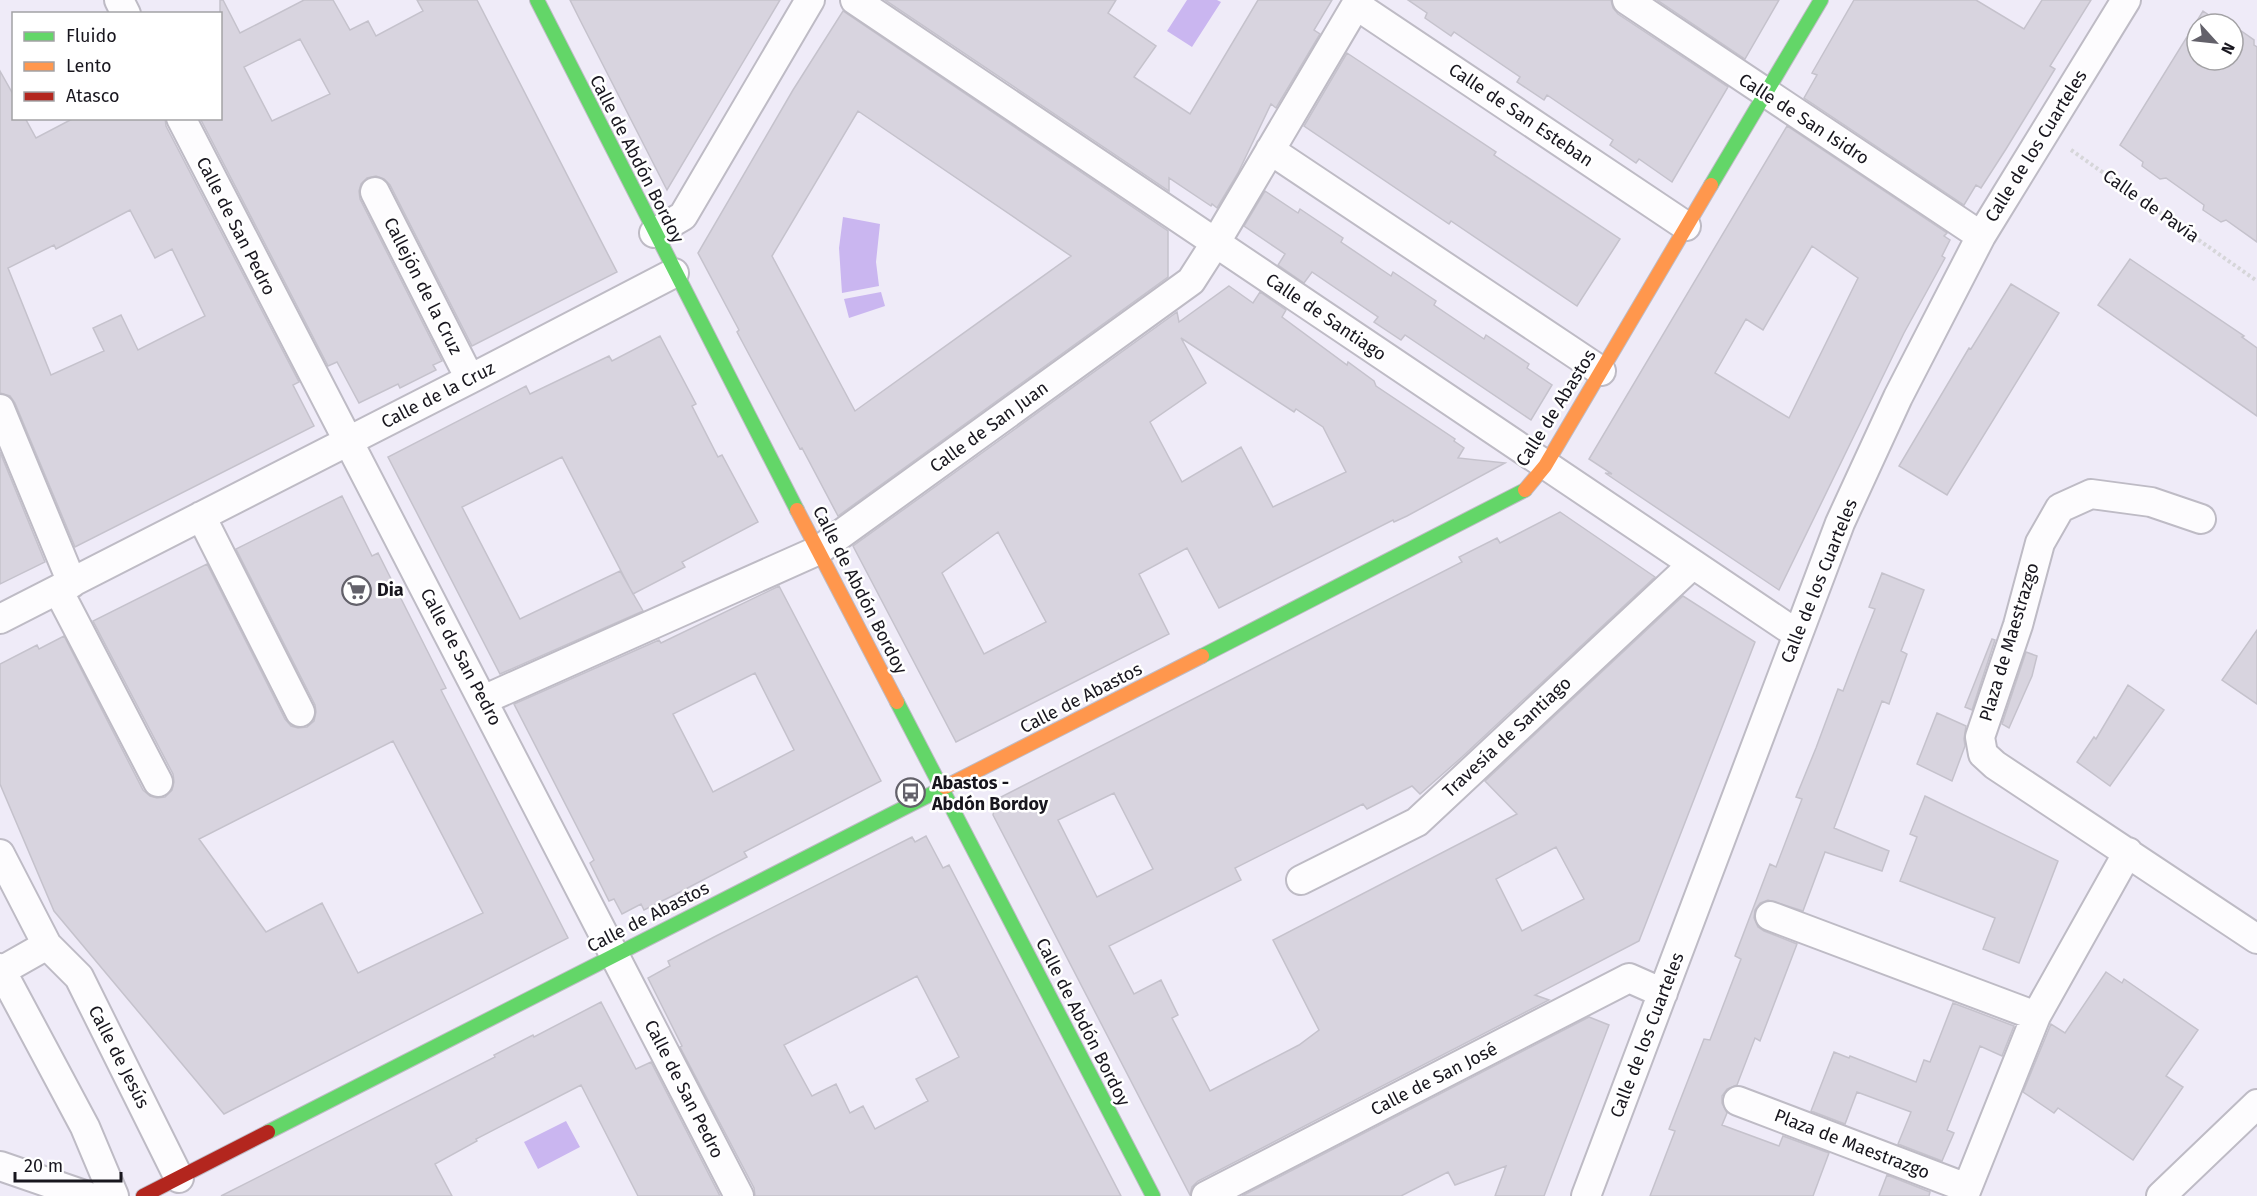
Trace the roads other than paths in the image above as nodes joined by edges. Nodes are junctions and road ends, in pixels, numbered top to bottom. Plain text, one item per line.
1 (537, 0) edge
2 (810, 0) edge
3 (855, 0) edge
4 (1627, 0) edge
5 (1821, 0) edge
6 (2126, 0) edge
7 (1358, 3) edge
8 (1765, 94) junction
9 (182, 120) edge
10 (1270, 150) junction
11 (375, 192) dead end
12 (1686, 226) junction
13 (654, 233) junction
14 (1981, 236) junction
15 (1216, 242) junction
16 (674, 273) junction
17 (1601, 371) junction
18 (470, 379) junction
19 (0, 409) edge
20 (348, 441) junction
21 (1545, 466) junction
22 (201, 516) junction
23 (2201, 519) dead end
24 (819, 550) junction
25 (1692, 565) junction
26 (65, 586) junction
27 (0, 619) edge
28 (1797, 634) junction
29 (483, 700) junction
30 (300, 712) dead end
31 (158, 782) dead end
32 (942, 789) junction
33 (2128, 852) junction
34 (0, 854) edge
35 (1301, 880) dead end
36 (1770, 916) dead end
37 (2257, 939) edge
38 (47, 945) junction
39 (614, 954) junction
40 (1, 970) edge
41 (1663, 993) junction
42 (2036, 1016) junction
43 (1738, 1101) dead end
44 (2257, 1104) edge
45 (0, 1166) edge
46 (179, 1178) junction
47 (1965, 1192) edge
48 (87, 1196) edge
49 (114, 1196) edge
50 (143, 1196) edge
51 (739, 1196) edge
52 (1153, 1196) edge
53 (1206, 1196) edge
54 (1586, 1196) edge
55 (2161, 1196) edge

1 - 13 street, Calle de Abdón Bordoy
2 - 13 street
3 - 15 street, Calle de Santiago
4 - 8 street, Calle de San Isidro
5 - 8 street, Calle de Abastos
6 - 14 street, Calle de los Cuarteles
7 - 10 street, Calle de San Juan
7 - 12 street, Calle de San Esteban
8 - 12 street, Calle de Abastos
8 - 14 street, Calle de San Isidro
9 - 20 street, Calle de San Pedro
10 - 15 street, Calle de San Juan
10 - 17 street
11 - 18 street, Callejón de la Cruz
12 - 17 street, Calle de Abastos
13 - 16 street, Calle de Abdón Bordoy
14 - 28 street, Calle de los Cuarteles
15 - 21 street, Calle de Santiago
15 - 24 street, Calle de San Juan
16 - 18 street, Calle de la Cruz
16 - 24 street, Calle de Abdón Bordoy
17 - 21 street, Calle de Abastos
18 - 20 street, Calle de la Cruz
19 - 26 street
20 - 22 street, Calle de la Cruz
20 - 29 street, Calle de San Pedro
21 - 25 street, Calle de Santiago
21 - 32 street, Calle de Abastos
22 - 26 street, Calle de la Cruz
22 - 30 street
23 - 33 street, Plaza de Maestrazgo
24 - 29 street, Calle de San Juan
24 - 32 street, Calle de Abdón Bordoy
25 - 28 street, Calle de Santiago
25 - 35 street, Travesía de Santiago
26 - 27 street, Calle de la Cruz
26 - 31 street
28 - 41 street, Calle de los Cuarteles
29 - 39 street, Calle de San Pedro
32 - 39 street, Calle de Abastos
32 - 52 street, Calle de Abdón Bordoy
33 - 37 street, Plaza de Maestrazgo
33 - 42 street, Plaza de Maestrazgo
34 - 38 street, Calle de Jesús
36 - 42 street
38 - 40 street
38 - 46 street, Calle de Jesús
39 - 46 street, Calle de Abastos
39 - 51 street, Calle de San Pedro
40 - 49 street
41 - 53 street, Calle de San José
41 - 54 street, Calle de los Cuarteles
42 - 47 street, Plaza de Maestrazgo
43 - 47 street, Plaza de Maestrazgo
44 - 55 street
45 - 48 street
46 - 50 street, Calle de Abastos

